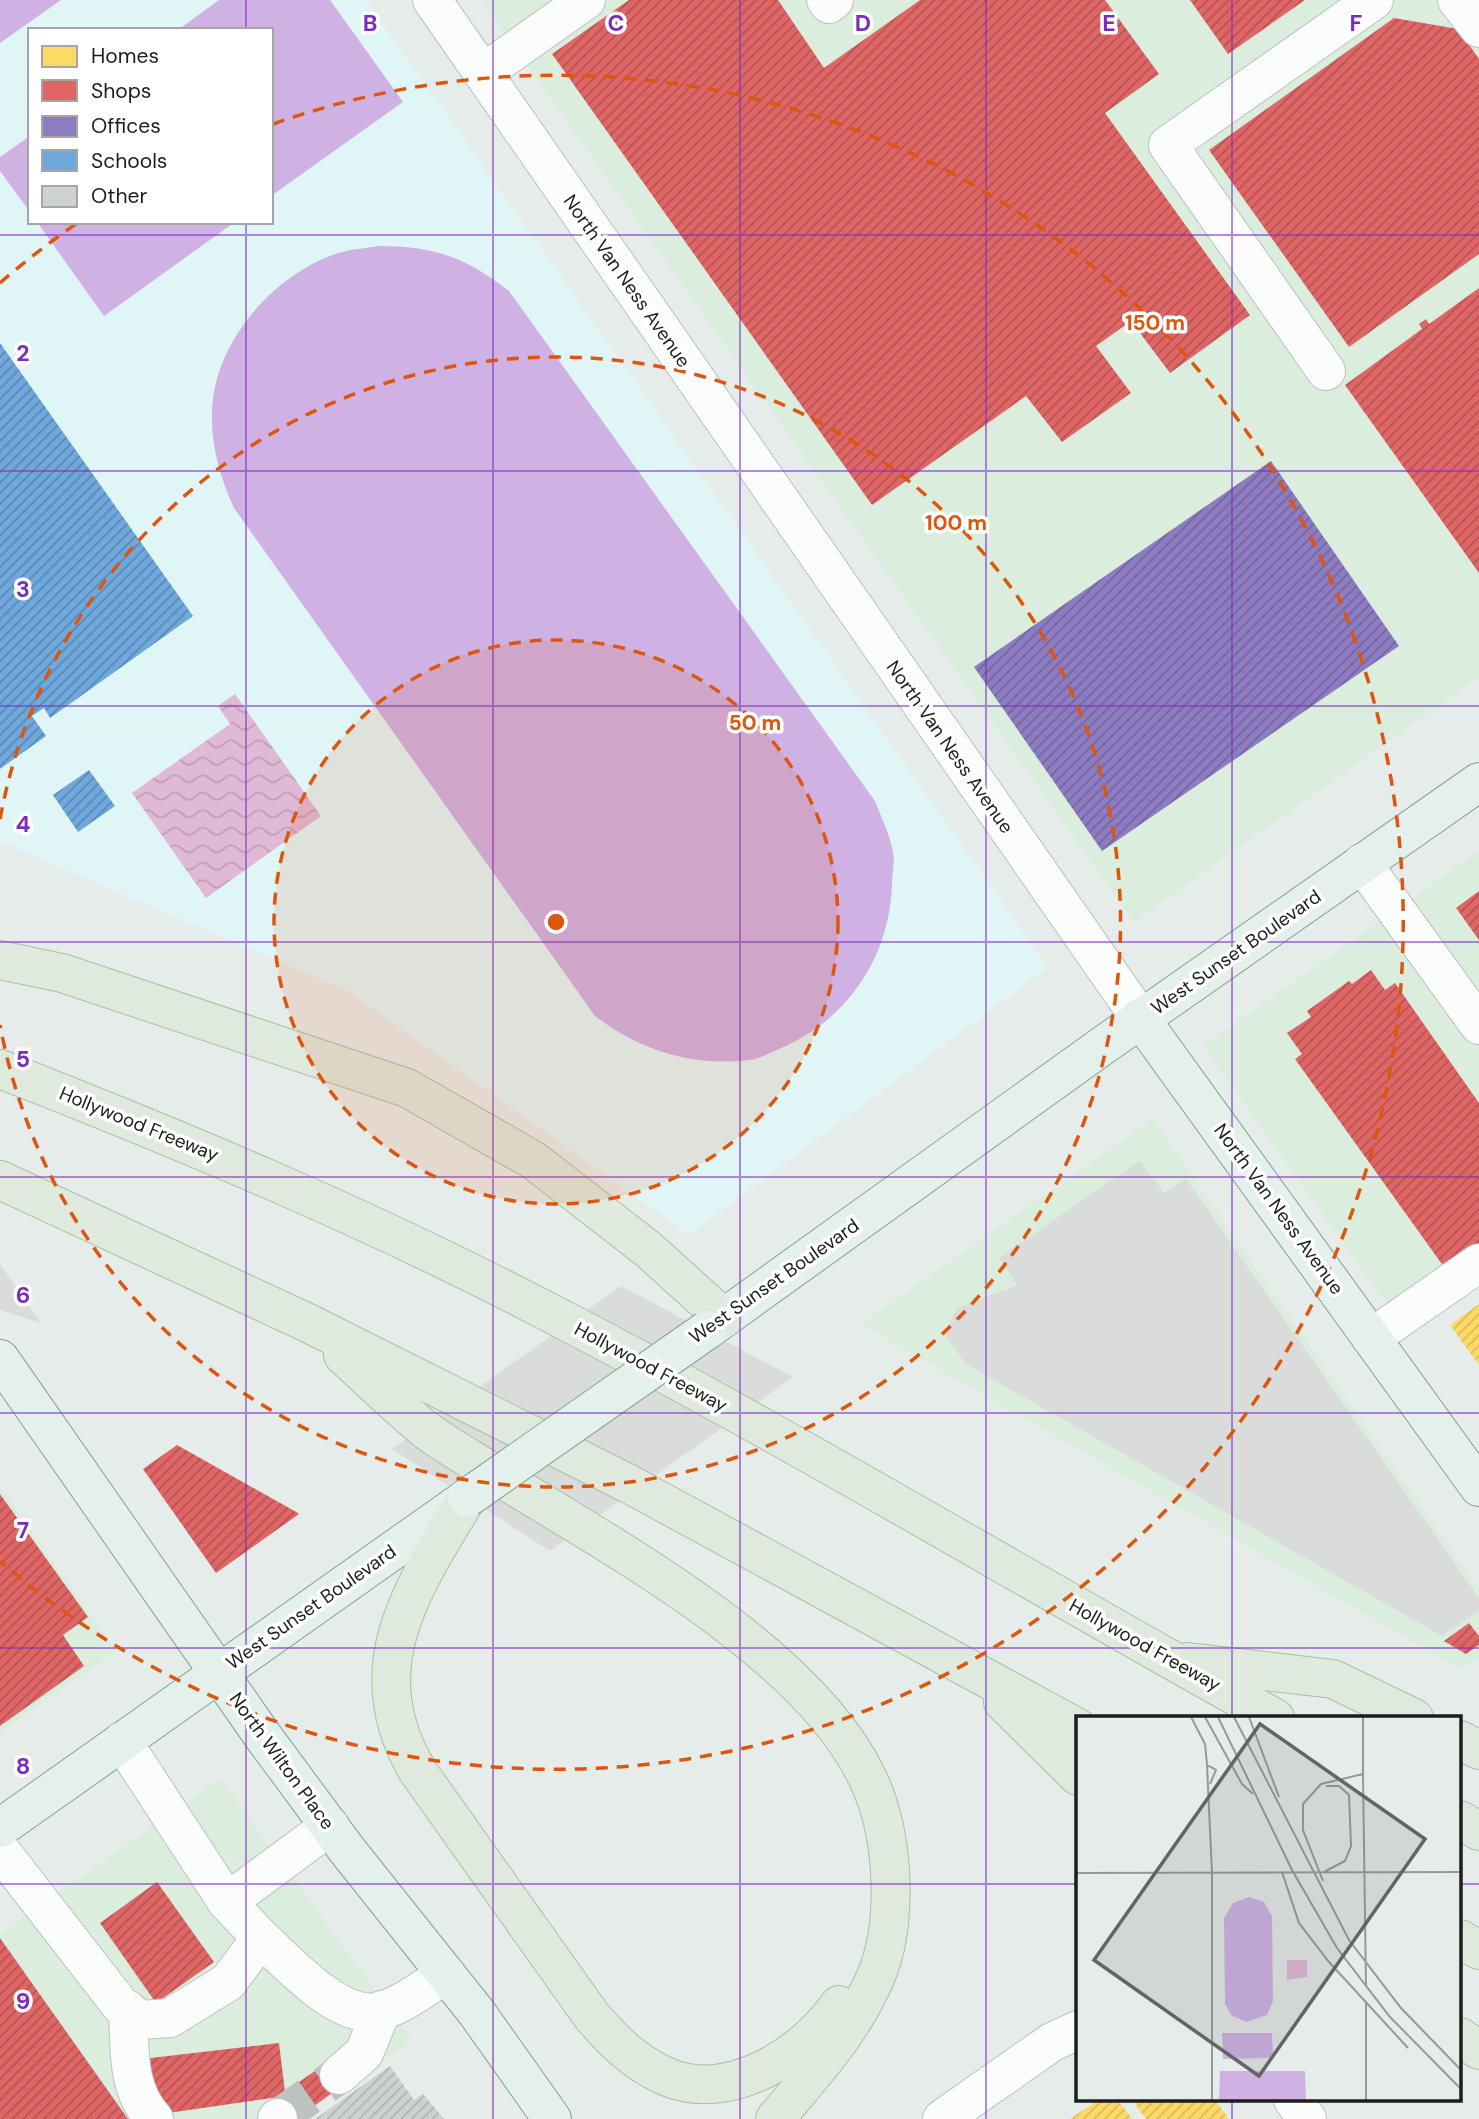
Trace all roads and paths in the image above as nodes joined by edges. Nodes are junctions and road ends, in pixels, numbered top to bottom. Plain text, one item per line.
1 (432, 0) edge
2 (586, 0) edge
3 (826, 0) edge
4 (834, 0) edge
5 (1374, 0) edge
6 (1457, 0) edge
7 (1479, 28) edge
8 (484, 72) junction
9 (1326, 371) dead end
10 (1479, 782) edge
11 (1362, 863) junction
12 (0, 960) edge
13 (1140, 1018) junction
14 (1479, 1025) edge
15 (0, 1069) edge
16 (0, 1180) edge
17 (1479, 1263) edge
18 (307, 1323) junction
19 (715, 1324) junction
20 (1371, 1338) junction
21 (0, 1359) edge
22 (1479, 1487) edge
23 (467, 1498) junction
24 (1169, 1659) junction
25 (969, 1668) junction
26 (219, 1672) junction
27 (1271, 1716) edge
28 (1410, 1716) edge
29 (1076, 1727) edge
30 (122, 1741) junction
31 (1462, 1741) edge
32 (1479, 1750) edge
33 (1076, 1774) edge
34 (1462, 1821) edge
35 (330, 1826) junction
36 (0, 1828) edge
37 (1479, 1831) edge
38 (0, 1850) edge
39 (891, 1892) junction
40 (227, 1902) junction
41 (261, 1938) junction
42 (1462, 1940) edge
43 (1479, 1950) edge
44 (446, 1974) junction
45 (128, 2010) junction
46 (382, 2010) junction
47 (1076, 2031) edge
48 (1462, 2038) edge
49 (1479, 2050) edge
50 (339, 2075) tunnel mouth
51 (1294, 2102) edge
52 (154, 2119) edge
53 (552, 2119) edge
54 (775, 2119) edge
55 (942, 2119) edge
56 (1307, 2119) edge

1 - 8 street, North Van Ness Avenue
2 - 8 street
3 - 4 street
5 - 9 street
6 - 7 street
8 - 13 street, North Van Ness Avenue
10 - 11 main road, West Sunset Boulevard
11 - 13 main road, West Sunset Boulevard
11 - 14 street
12 - 19 highway
13 - 19 main road, West Sunset Boulevard
13 - 20 main road, North Van Ness Avenue
15 - 24 highway, Hollywood Freeway
16 - 18 highway
17 - 20 street
18 - 25 highway
18 - 39 highway
19 - 23 main road, West Sunset Boulevard, bridge
20 - 22 main road, North Van Ness Avenue
21 - 26 main road, North Wilton Place
23 - 26 main road, West Sunset Boulevard
23 - 39 highway
24 - 27 highway, Hollywood Freeway
24 - 28 highway
25 - 29 highway
25 - 33 highway
26 - 30 main road, West Sunset Boulevard
26 - 35 main road, North Wilton Place
30 - 36 main road, West Sunset Boulevard
30 - 40 street
31 - 32 highway
34 - 37 highway
35 - 40 street
35 - 44 main road, North Wilton Place
38 - 45 street
39 - 54 highway
40 - 41 street
41 - 45 street
41 - 46 street
42 - 43 highway
44 - 46 street
44 - 53 main road, North Wilton Place
45 - 52 street
46 - 50 street
47 - 55 street
48 - 49 highway
51 - 56 street

